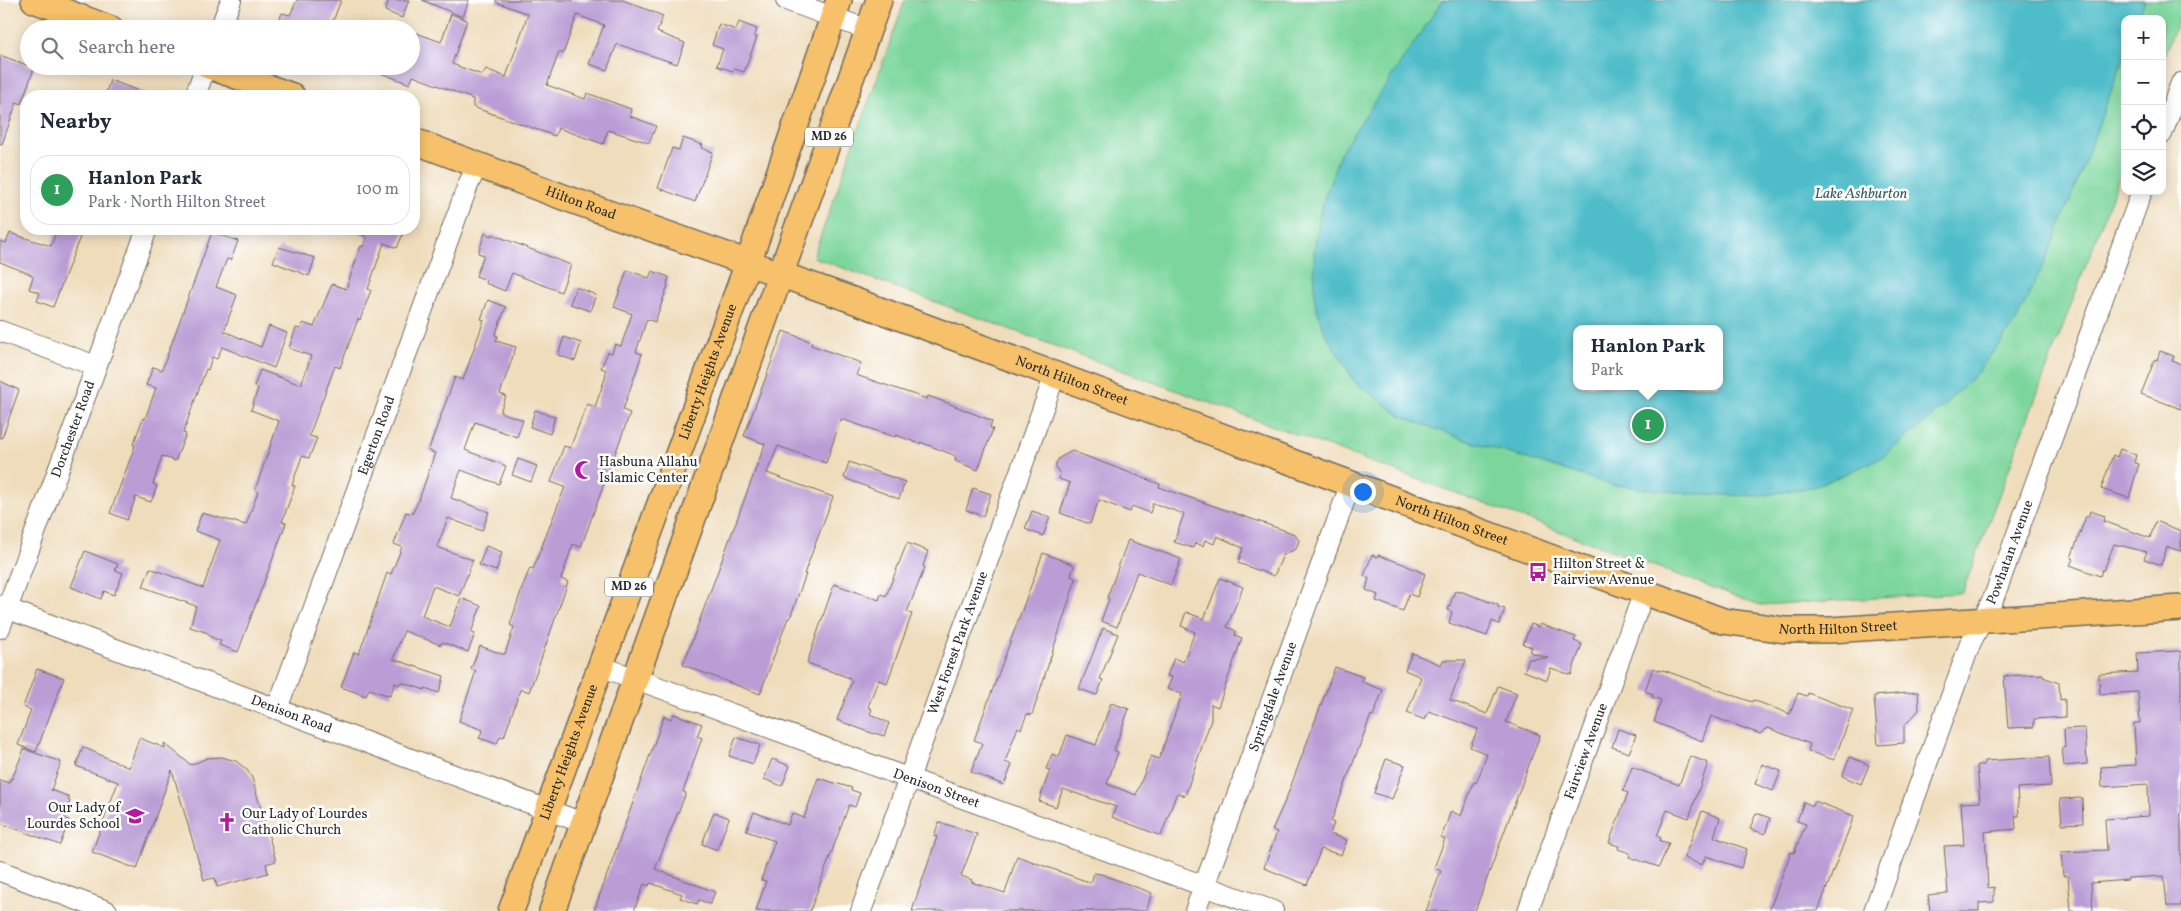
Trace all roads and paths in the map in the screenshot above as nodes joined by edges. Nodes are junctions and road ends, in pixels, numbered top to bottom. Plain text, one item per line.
1 (34, 0) edge
2 (231, 0) edge
3 (786, 0) edge
4 (879, 0) edge
5 (836, 9) edge
6 (87, 20) edge
7 (223, 20) edge
8 (868, 30) junction
9 (204, 75) edge
10 (233, 75) edge
11 (2181, 83) edge
12 (198, 90) edge
13 (275, 90) edge
14 (2166, 123) edge
15 (420, 143) edge
16 (478, 164) junction
17 (2141, 195) edge
18 (145, 235) edge
19 (748, 263) junction
20 (779, 275) junction
21 (0, 331) edge
22 (96, 366) junction
23 (1055, 375) junction
24 (1351, 483) junction
25 (1644, 592) junction
26 (4, 607) edge
27 (2181, 608) edge
28 (1983, 620) junction
29 (0, 628) edge
30 (600, 666) junction
31 (635, 679) junction
32 (277, 708) junction
33 (909, 778) junction
34 (548, 810) junction
35 (583, 823) junction
36 (0, 871) edge
37 (1204, 886) junction
38 (107, 911) edge
39 (511, 911) edge
40 (552, 911) edge
41 (861, 911) edge
42 (1195, 911) edge
43 (1273, 911) edge
44 (1528, 911) edge
45 (1874, 911) edge

1 - 6 main road
2 - 7 street
3 - 5 street
4 - 8 main road, MD 26
5 - 8 street
5 - 19 main road, Liberty Heights Avenue / MD 26
8 - 20 main road, MD 26
9 - 12 street
10 - 13 main road
11 - 14 street
15 - 16 main road, Hilton Road
16 - 19 main road, Hilton Road
16 - 32 street, Egerton Road
17 - 28 street, Powhatan Avenue
18 - 22 street, Dorchester Road
19 - 20 main road, North Hilton Street
19 - 30 main road, Liberty Heights Avenue / MD 26
20 - 23 main road, North Hilton Street
20 - 31 main road, MD 26
21 - 22 street
22 - 26 street, Dorchester Road
23 - 24 main road, North Hilton Street
23 - 33 street, West Forest Park Avenue
24 - 25 main road, North Hilton Street
24 - 37 street, Springdale Avenue
25 - 28 main road, North Hilton Street
25 - 44 street, Fairview Avenue
26 - 29 street, Dorchester Road
26 - 32 street, Denison Road
27 - 28 main road, North Hilton Street
28 - 45 street, Powhatan Avenue
30 - 31 street, Denison Street
30 - 34 main road, Liberty Heights Avenue / MD 26
31 - 33 street, Denison Street
31 - 35 main road, MD 26
32 - 34 street, Denison Road
33 - 37 street, Denison Street
33 - 41 street, West Forest Park Avenue
34 - 35 street, Denison Road
34 - 39 main road, Liberty Heights Avenue / MD 26
35 - 40 main road, MD 26
36 - 38 street
37 - 42 street, Springdale Avenue
37 - 43 street, Denison Street

